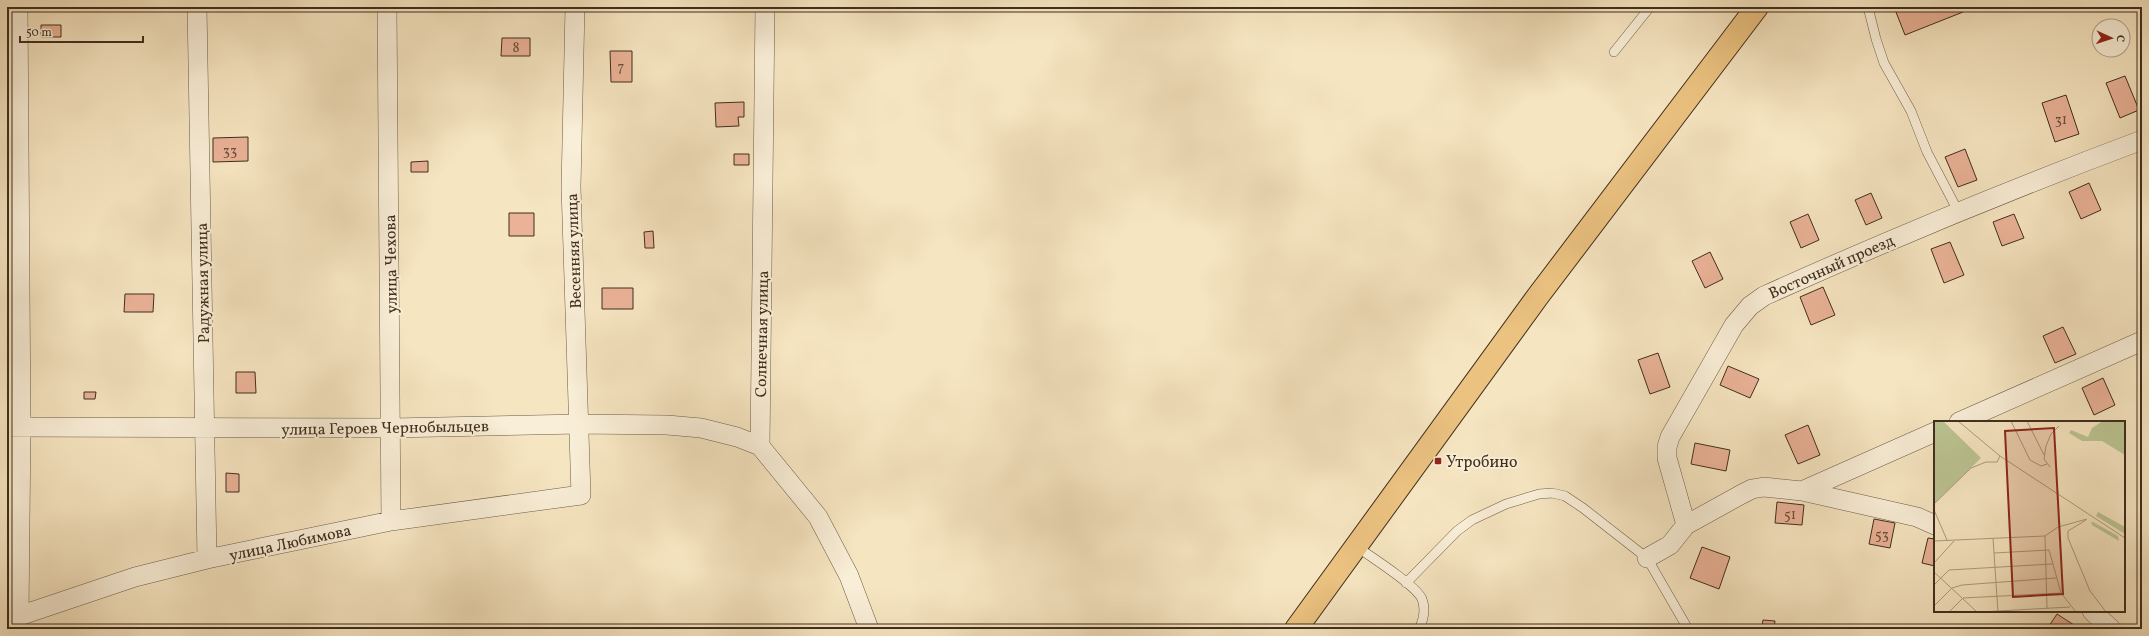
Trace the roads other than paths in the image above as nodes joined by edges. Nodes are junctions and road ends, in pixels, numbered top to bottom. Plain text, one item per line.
1 (18, 7) edge
2 (197, 7) edge
3 (387, 7) edge
4 (575, 7) edge
5 (765, 7) edge
6 (1650, 7) edge
7 (1757, 7) edge
8 (1868, 7) edge
9 (1614, 52) dead end
10 (2142, 140) edge
11 (1958, 211) junction
12 (2142, 341) edge
13 (1961, 421) edge
14 (579, 424) junction
15 (14, 427) edge
16 (204, 428) junction
17 (392, 428) junction
18 (1934, 432) edge
19 (760, 446) junction
20 (1802, 491) junction
21 (581, 495) joint
22 (391, 521) junction
23 (1934, 524) edge
24 (1686, 525) junction
25 (1357, 547) junction
26 (1647, 558) junction
27 (206, 559) junction
28 (1406, 583) junction
29 (2093, 612) edge
30 (13, 618) edge
31 (869, 629) edge
32 (1296, 629) edge
33 (1419, 629) edge
34 (1688, 629) edge
35 (2111, 629) edge

1 - 15 street
2 - 16 street, Радужная улица
3 - 17 street, улица Чехова
4 - 14 street, Весенняя улица
5 - 19 street, Солнечная улица
6 - 9 lane
7 - 25 main road
8 - 11 lane
10 - 11 street, Восточный проезд
11 - 24 street, Восточный проезд
12 - 13 street
14 - 17 street, улица Героев Чернобыльцев
14 - 19 street, улица Героев Чернобыльцев
14 - 21 street, Весенняя улица
15 - 16 street, улица Героев Чернобыльцев
15 - 30 street
16 - 17 street, улица Героев Чернобыльцев
16 - 27 street, Радужная улица
17 - 22 street, улица Чехова
18 - 20 street
19 - 31 street
20 - 23 street
20 - 24 street
21 - 22 street, улица Любимова
22 - 27 street, улица Любимова
24 - 26 street
25 - 28 lane
25 - 32 main road
26 - 28 lane
26 - 34 lane
27 - 30 street, улица Любимова
28 - 33 lane
29 - 35 street

